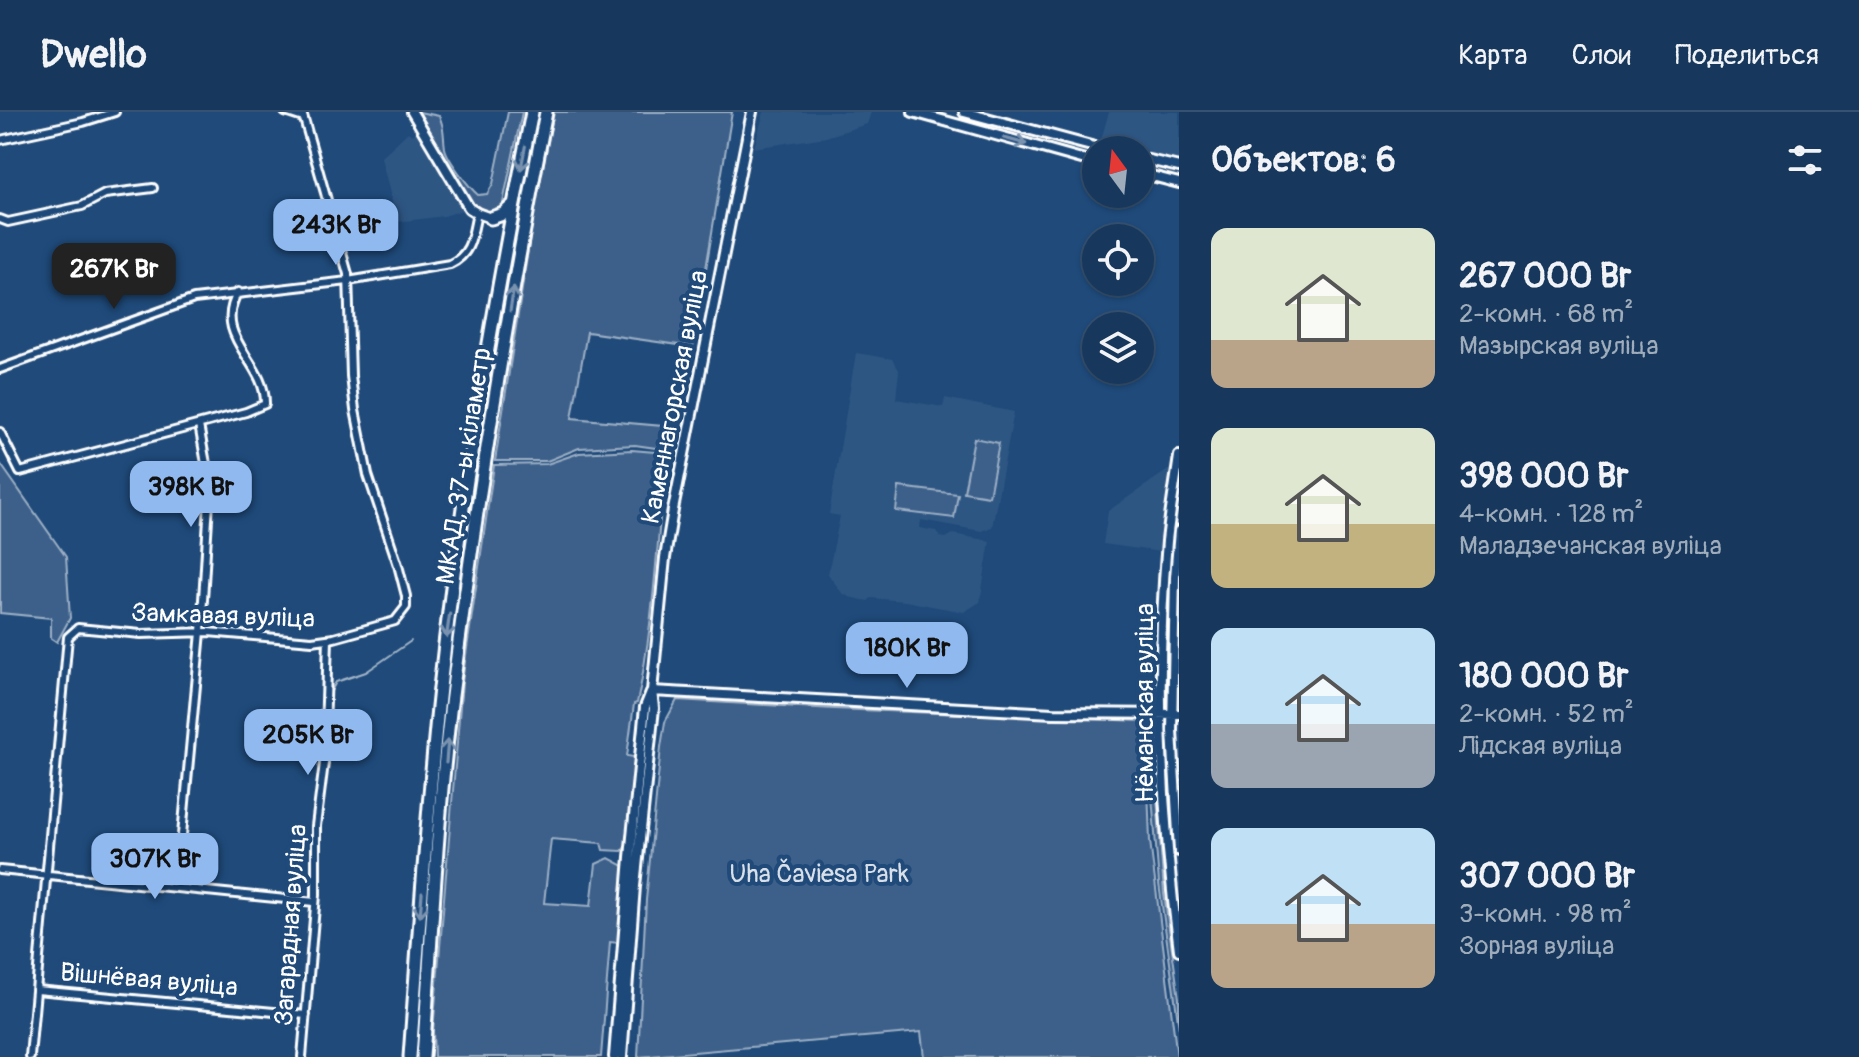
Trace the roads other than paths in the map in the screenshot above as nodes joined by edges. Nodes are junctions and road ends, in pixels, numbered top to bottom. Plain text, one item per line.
1 (115, 112) edge
2 (285, 112) edge
3 (412, 112) edge
4 (532, 112) edge
5 (546, 112) edge
6 (752, 112) edge
7 (913, 112) edge
8 (964, 112) edge
9 (303, 115) edge
10 (0, 140) edge
11 (1082, 144) edge
12 (1082, 159) edge
13 (1154, 161) edge
14 (1179, 167) edge
15 (1154, 177) edge
16 (1179, 183) edge
17 (153, 188) dead end
18 (514, 204) junction
19 (477, 213) junction
20 (491, 218) junction
21 (0, 219) edge
22 (508, 235) junction
23 (348, 281) junction
24 (238, 292) junction
25 (0, 369) edge
26 (199, 425) junction
27 (0, 432) edge
28 (1179, 456) edge
29 (1176, 494) edge
30 (1179, 531) edge
31 (200, 635) junction
32 (328, 639) junction
33 (652, 691) junction
34 (1161, 714) junction
35 (1176, 714) edge
36 (1179, 851) edge
37 (0, 870) edge
38 (47, 875) junction
39 (177, 888) junction
40 (315, 902) junction
41 (1179, 950) edge
42 (37, 990) junction
43 (306, 1015) junction
44 (30, 1057) edge
45 (302, 1057) edge
46 (410, 1057) edge
47 (423, 1057) edge
48 (614, 1057) edge
49 (622, 1057) edge

1 - 10 street
2 - 9 street
3 - 19 main road
4 -> 18 highway, МКАД, 37-ы кіламетр
47 -> 5 highway, МКАД, 37-ы кіламетр
6 - 33 main road, Каменнагорская вуліца
7 -> 12 main road
8 - 11 main road
9 - 23 street
13 - 14 main road
15 - 16 main road
17 - 21 street
18 - 20 highway
18 - 22 highway, МКАД, 37-ы кіламетр
19 - 20 main road
19 - 23 street
20 - 22 highway
22 -> 46 highway, МКАД, 37-ы кіламетр
23 - 24 street
23 - 32 street, Замкавая вуліца
24 - 25 street
24 - 26 street
26 - 27 street
26 - 31 street
28 - 29 main road, Нёманская вуліца
29 - 34 main road, Нёманская вуліца
30 - 35 main road, Нёманская вуліца
31 - 32 street, Замкавая вуліца
31 - 38 street, Замкавая вуліца
31 - 39 street
32 - 40 street, Загарадная вуліца
33 - 34 main road
33 - 48 main road, Каменнагорская вуліца
33 - 49 main road, Каменнагорская вуліца
34 - 35 main road
34 - 41 main road, Нёманская вуліца
35 - 36 main road, Нёманская вуліца
37 - 38 street
38 - 39 street
38 - 42 street
39 - 40 street
40 - 43 street, Загарадная вуліца
42 - 43 street, Вішнёвая вуліца
42 - 44 street
43 - 45 street, Загарадная вуліца

